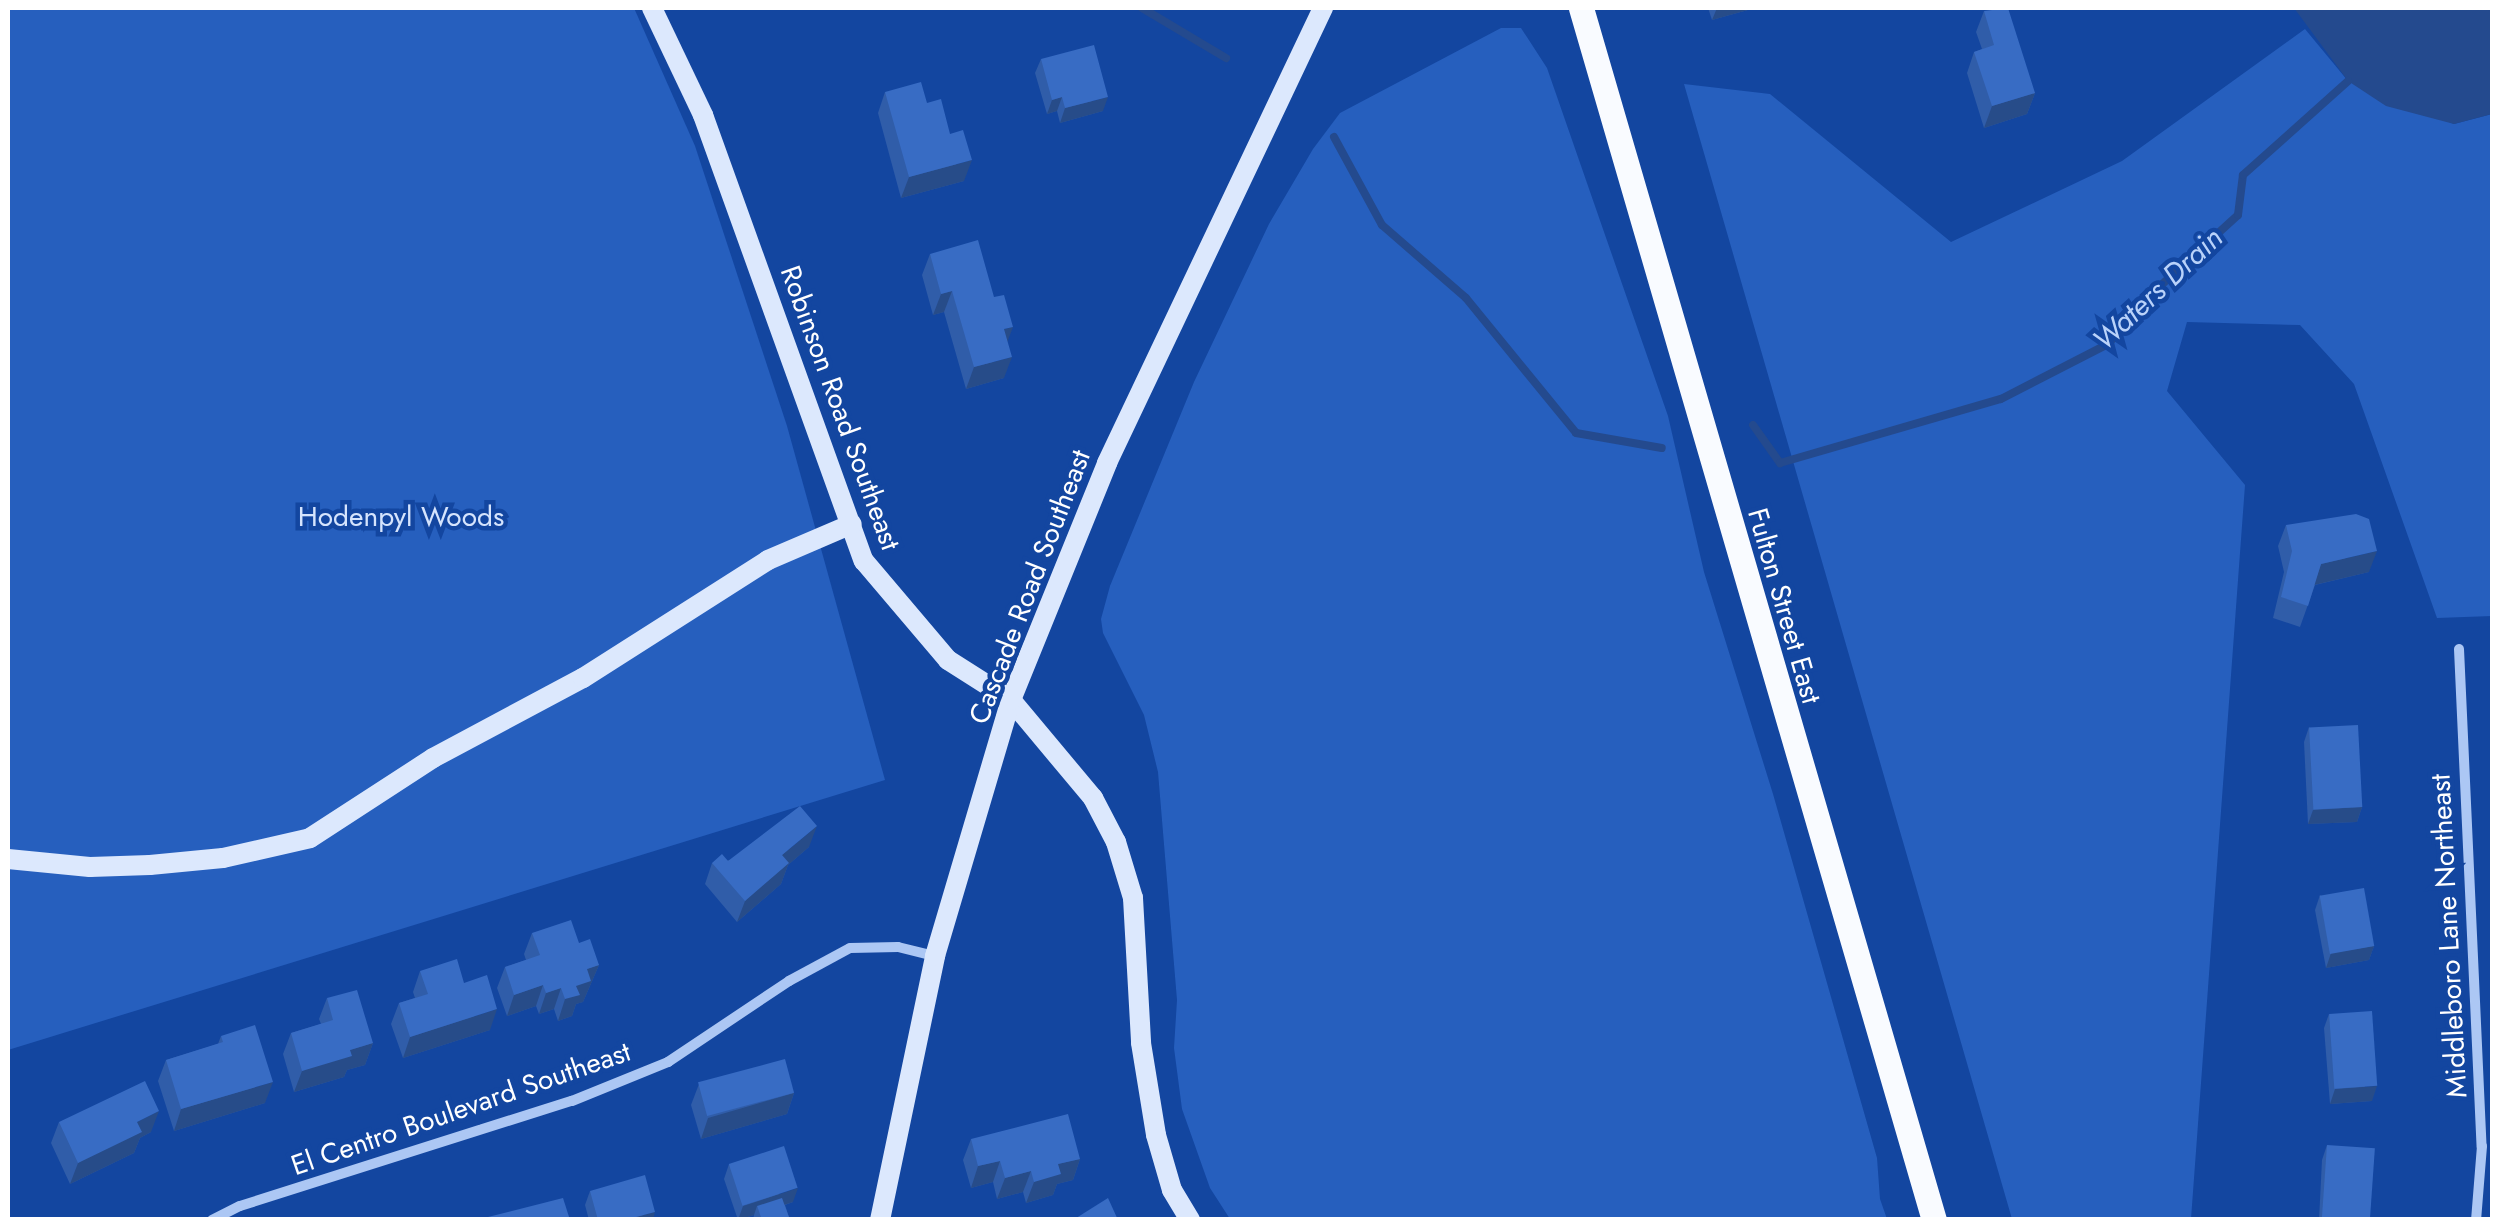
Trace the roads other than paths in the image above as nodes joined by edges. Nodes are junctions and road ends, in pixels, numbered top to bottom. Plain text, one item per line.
1 (652, 8) edge
2 (1323, 8) edge
3 (1580, 8) edge
4 (852, 524) junction
5 (2459, 649) dead end
6 (1011, 700) junction
7 (8, 860) edge
8 (935, 956) junction
9 (212, 1220) edge
10 (880, 1220) edge
11 (1190, 1220) edge
12 (1934, 1220) edge
13 (2476, 1220) edge

1 - 4 main road, Robinson Road Southeast
2 - 6 main road, Cascade Road Southeast
3 - 12 main road, Fulton Street East
4 - 6 main road, Robinson Road Southeast
4 - 7 main road
5 - 13 street, Middleboro Lane Northeast
6 - 8 main road, Cascade Road Southeast
6 - 11 main road, Robinson Road Southeast
8 - 9 street, El Centro Boulevard Southeast
8 - 10 main road, Cascade Road Southeast

